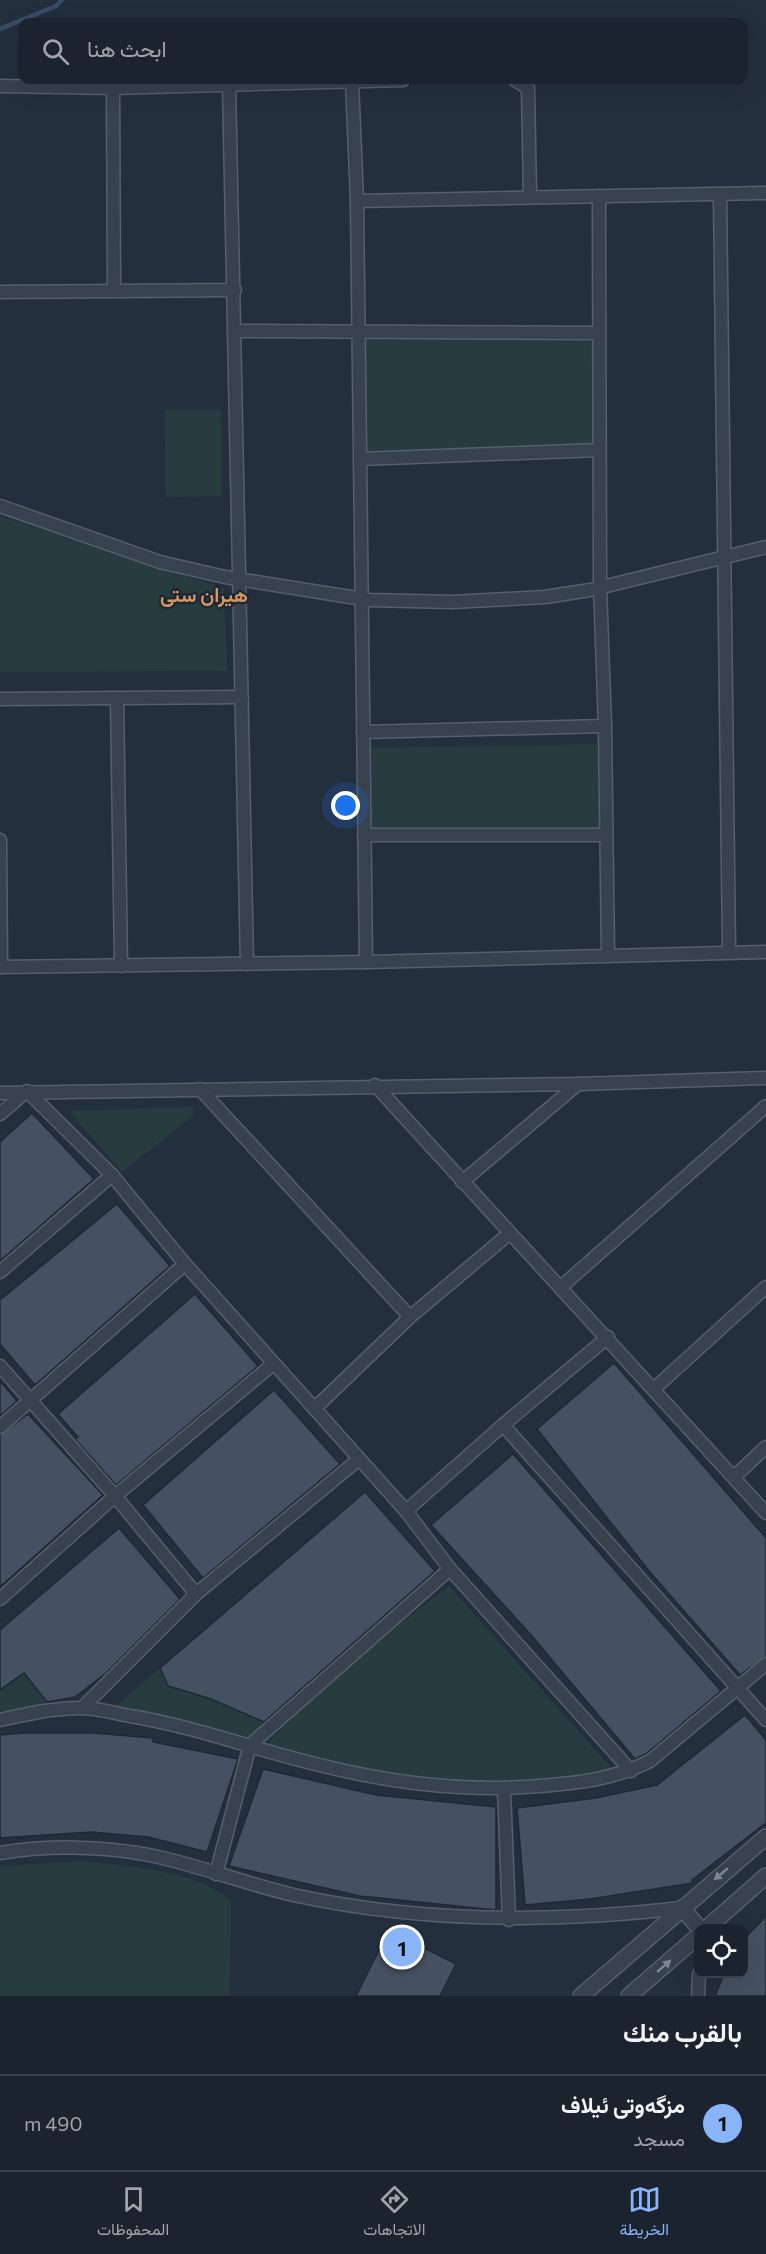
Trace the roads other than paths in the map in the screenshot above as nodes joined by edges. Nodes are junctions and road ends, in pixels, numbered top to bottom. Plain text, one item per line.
1 (229, 84) joint
2 (352, 84) edge
3 (522, 84) edge
4 (0, 86) edge
5 (113, 88) junction
6 (766, 193) edge
7 (720, 194) junction
8 (599, 196) junction
9 (530, 198) junction
10 (357, 201) junction
11 (114, 290) junction
12 (235, 290) junction
13 (0, 292) edge
14 (359, 330) junction
15 (236, 331) junction
16 (597, 333) junction
17 (598, 450) junction
18 (360, 459) junction
19 (0, 506) edge
20 (766, 547) edge
21 (725, 557) junction
22 (240, 579) junction
23 (600, 586) junction
24 (362, 597) junction
25 (242, 697) junction
26 (117, 698) junction
27 (0, 699) edge
28 (606, 726) junction
29 (363, 732) junction
30 (364, 836) junction
31 (605, 836) junction
32 (0, 840) edge
33 (729, 952) junction
34 (766, 952) edge
35 (608, 954) junction
36 (366, 962) junction
37 (247, 964) junction
38 (121, 966) junction
39 (1, 967) edge
40 (766, 1078) edge
41 (578, 1084) junction
42 (375, 1086) junction
43 (200, 1089) junction
44 (27, 1091) junction
45 (0, 1093) edge
46 (766, 1106) edge
47 (0, 1114) edge
48 (112, 1175) junction
49 (462, 1182) junction
50 (510, 1233) junction
51 (185, 1264) junction
52 (0, 1272) edge
53 (561, 1287) junction
54 (766, 1287) edge
55 (410, 1317) junction
56 (608, 1337) junction
57 (273, 1364) junction
58 (0, 1366) edge
59 (655, 1388) junction
60 (29, 1401) junction
61 (315, 1408) junction
62 (503, 1425) junction
63 (0, 1427) edge
64 (766, 1447) edge
65 (358, 1459) junction
66 (735, 1476) junction
67 (115, 1496) junction
68 (406, 1511) junction
69 (766, 1513) edge
70 (450, 1569) junction
71 (196, 1594) junction
72 (0, 1599) edge
73 (766, 1664) edge
74 (739, 1688) junction
75 (82, 1708) junction
76 (0, 1720) edge
77 (766, 1720) edge
78 (250, 1745) junction
79 (631, 1771) junction
80 (504, 1788) junction
81 (766, 1837) edge
82 (0, 1853) edge
83 (216, 1874) junction
84 (766, 1876) edge
85 (682, 1908) junction
86 (510, 1920) junction
87 (695, 1924) edge
88 (713, 1924) edge
89 (694, 1940) edge
90 (699, 1978) edge
91 (581, 1996) edge
92 (629, 1996) edge
93 (698, 1996) edge

1 - 5 street
1 - 12 street
2 - 10 street
3 - 9 street
4 - 5 street
5 - 11 street
6 - 7 street
7 - 8 street
7 - 21 street
8 - 9 street
8 - 16 street
9 - 10 street
10 - 14 street
11 - 12 street
11 - 13 street
12 - 15 street
14 - 15 street
14 - 16 street
14 - 18 street
15 - 22 street
16 - 17 street
17 - 18 street
17 - 23 street
18 - 24 street
19 - 22 street
20 - 21 street
21 - 23 street
21 - 33 street
22 - 24 street
22 - 25 street
23 - 24 street
23 - 28 street
24 - 29 street
25 - 26 street
25 - 37 street
26 - 27 street
26 - 38 street
28 - 29 street
28 - 31 street
29 - 30 street
30 - 31 street
30 - 36 street
31 - 35 street
32 - 39 street
33 - 34 street
33 - 35 street
35 - 36 street
36 - 37 street
37 - 38 street
38 - 39 street
40 - 41 street
41 - 42 street
41 - 49 street
42 - 43 street
42 - 49 street
43 - 44 street
43 - 55 street
44 - 45 street
44 - 47 street
44 - 48 street
46 - 53 street
48 - 51 street
48 - 52 street
49 - 50 street
50 - 53 street
50 - 55 street
51 - 57 street
51 - 60 street
53 - 56 street
54 - 59 street
55 - 61 street
56 - 59 street
56 - 62 street
57 - 61 street
57 - 67 street
58 - 60 street
59 - 66 street
60 - 63 street
60 - 67 street
61 - 65 street
62 - 68 street
62 - 74 street
64 - 66 street
65 - 68 street
65 - 71 street
66 - 69 street
67 - 71 street
67 - 72 street
68 - 70 street
70 - 78 street
70 - 79 street
71 - 75 street
73 - 74 street
74 - 77 street
74 - 79 street
75 - 76 street
75 - 78 street
78 - 80 street
78 - 83 street
79 - 80 street
80 - 86 street
81 -> 85 street
82 - 83 street
83 - 86 street
84 - 88 street
85 - 86 street
85 - 87 street
85 - 91 street
92 -> 89 street
90 - 93 street

